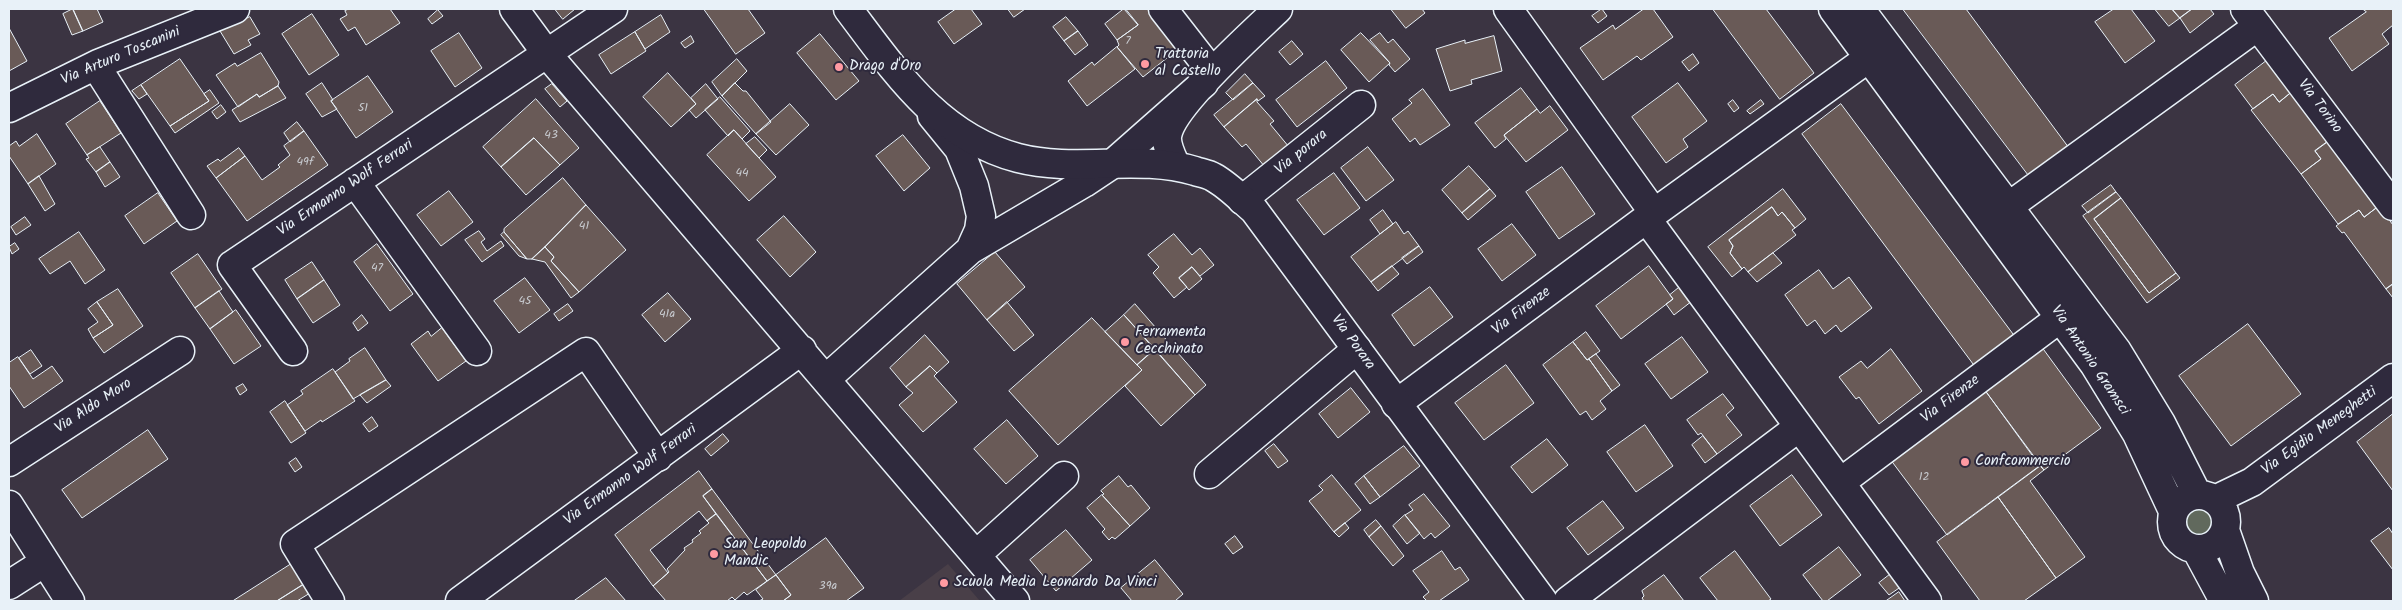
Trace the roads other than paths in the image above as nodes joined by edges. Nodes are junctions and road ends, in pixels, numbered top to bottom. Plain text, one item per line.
1 (235, 9) edge
2 (514, 9) edge
3 (613, 9) edge
4 (848, 9) edge
5 (1163, 9) edge
6 (1278, 9) edge
7 (1508, 9) edge
8 (1833, 9) edge
9 (1860, 9) edge
10 (2251, 17) edge
11 (547, 54) junction
12 (1870, 57) junction
13 (98, 64) junction
14 (1208, 77) junction
15 (918, 98) junction
16 (1361, 105) dead end
17 (9, 108) edge
18 (1111, 165) junction
19 (1176, 166) junction
20 (355, 182) junction
21 (1242, 200) junction
22 (2393, 206) edge
23 (191, 214) dead end
24 (1998, 214) junction
25 (1650, 215) junction
26 (970, 250) junction
27 (2060, 318) junction
28 (1357, 349) junction
29 (802, 350) junction
30 (180, 351) dead end
31 (292, 351) dead end
32 (477, 351) dead end
33 (826, 378) junction
34 (2393, 378) edge
35 (1396, 404) junction
36 (1799, 426) junction
37 (658, 457) junction
38 (9, 462) edge
39 (1210, 474) dead end
40 (1064, 476) dead end
41 (1841, 482) junction
42 (9, 505) edge
43 (2173, 512) junction
44 (2216, 512) junction
45 (2196, 549) junction
46 (976, 555) junction
47 (45, 562) junction
48 (9, 585) edge
49 (70, 601) edge
50 (330, 601) edge
51 (460, 601) edge
52 (1015, 601) edge
53 (1543, 601) edge
54 (1568, 601) edge
55 (1927, 601) edge
56 (2224, 601) edge
57 (2254, 601) edge

1 - 13 street, Via Arturo Toscanini
2 - 11 street
3 - 11 street, Via Ermanno Wolf Ferrari
4 - 15 street, Via Porara
5 - 14 street
6 - 14 street
7 - 25 street
8 - 12 street, Via Antonio Gramsci
9 - 24 street, Via Antonio Gramsci
10 - 22 street, Via Torino
10 - 24 street
11 - 20 street, Via Ermanno Wolf Ferrari
11 - 29 street
12 - 24 street, Via Antonio Gramsci
12 - 25 street, Via Firenze
13 - 17 street, Via Arturo Toscanini
13 - 23 street
14 - 18 street
14 - 19 street
15 - 18 street, Via Porara
15 - 26 street, Via Porara
16 - 21 street, Via porara
18 - 19 street, Via Porara
18 - 26 street
19 - 21 street, Via Porara
20 - 31 street, Via Ermanno Wolf Ferrari
20 - 32 street
21 - 28 street, Via Porara
24 - 27 street, Via Antonio Gramsci
24 - 44 street, Via Antonio Gramsci
25 - 35 street, Via Firenze
25 - 36 street
26 - 33 street
27 - 41 street, Via Firenze
27 - 43 street, Via Antonio Gramsci
28 - 35 street, Via Porara
28 - 39 street
29 - 33 street
29 - 37 street, Via Ermanno Wolf Ferrari
30 - 38 street, Via Aldo Moro
33 - 46 street
34 - 44 street, Via Egidio Meneghetti
35 - 53 street, Via Porara
36 - 41 street
36 - 54 street
37 - 50 street
37 - 51 street, Via Ermanno Wolf Ferrari
40 - 46 street
41 - 55 street
42 - 47 street
43 - 44 street
43 - 45 street
44 - 45 street
44 - 57 street, Via Antonio Gramsci
45 - 56 street
46 - 52 street
47 - 48 street
47 - 49 street

